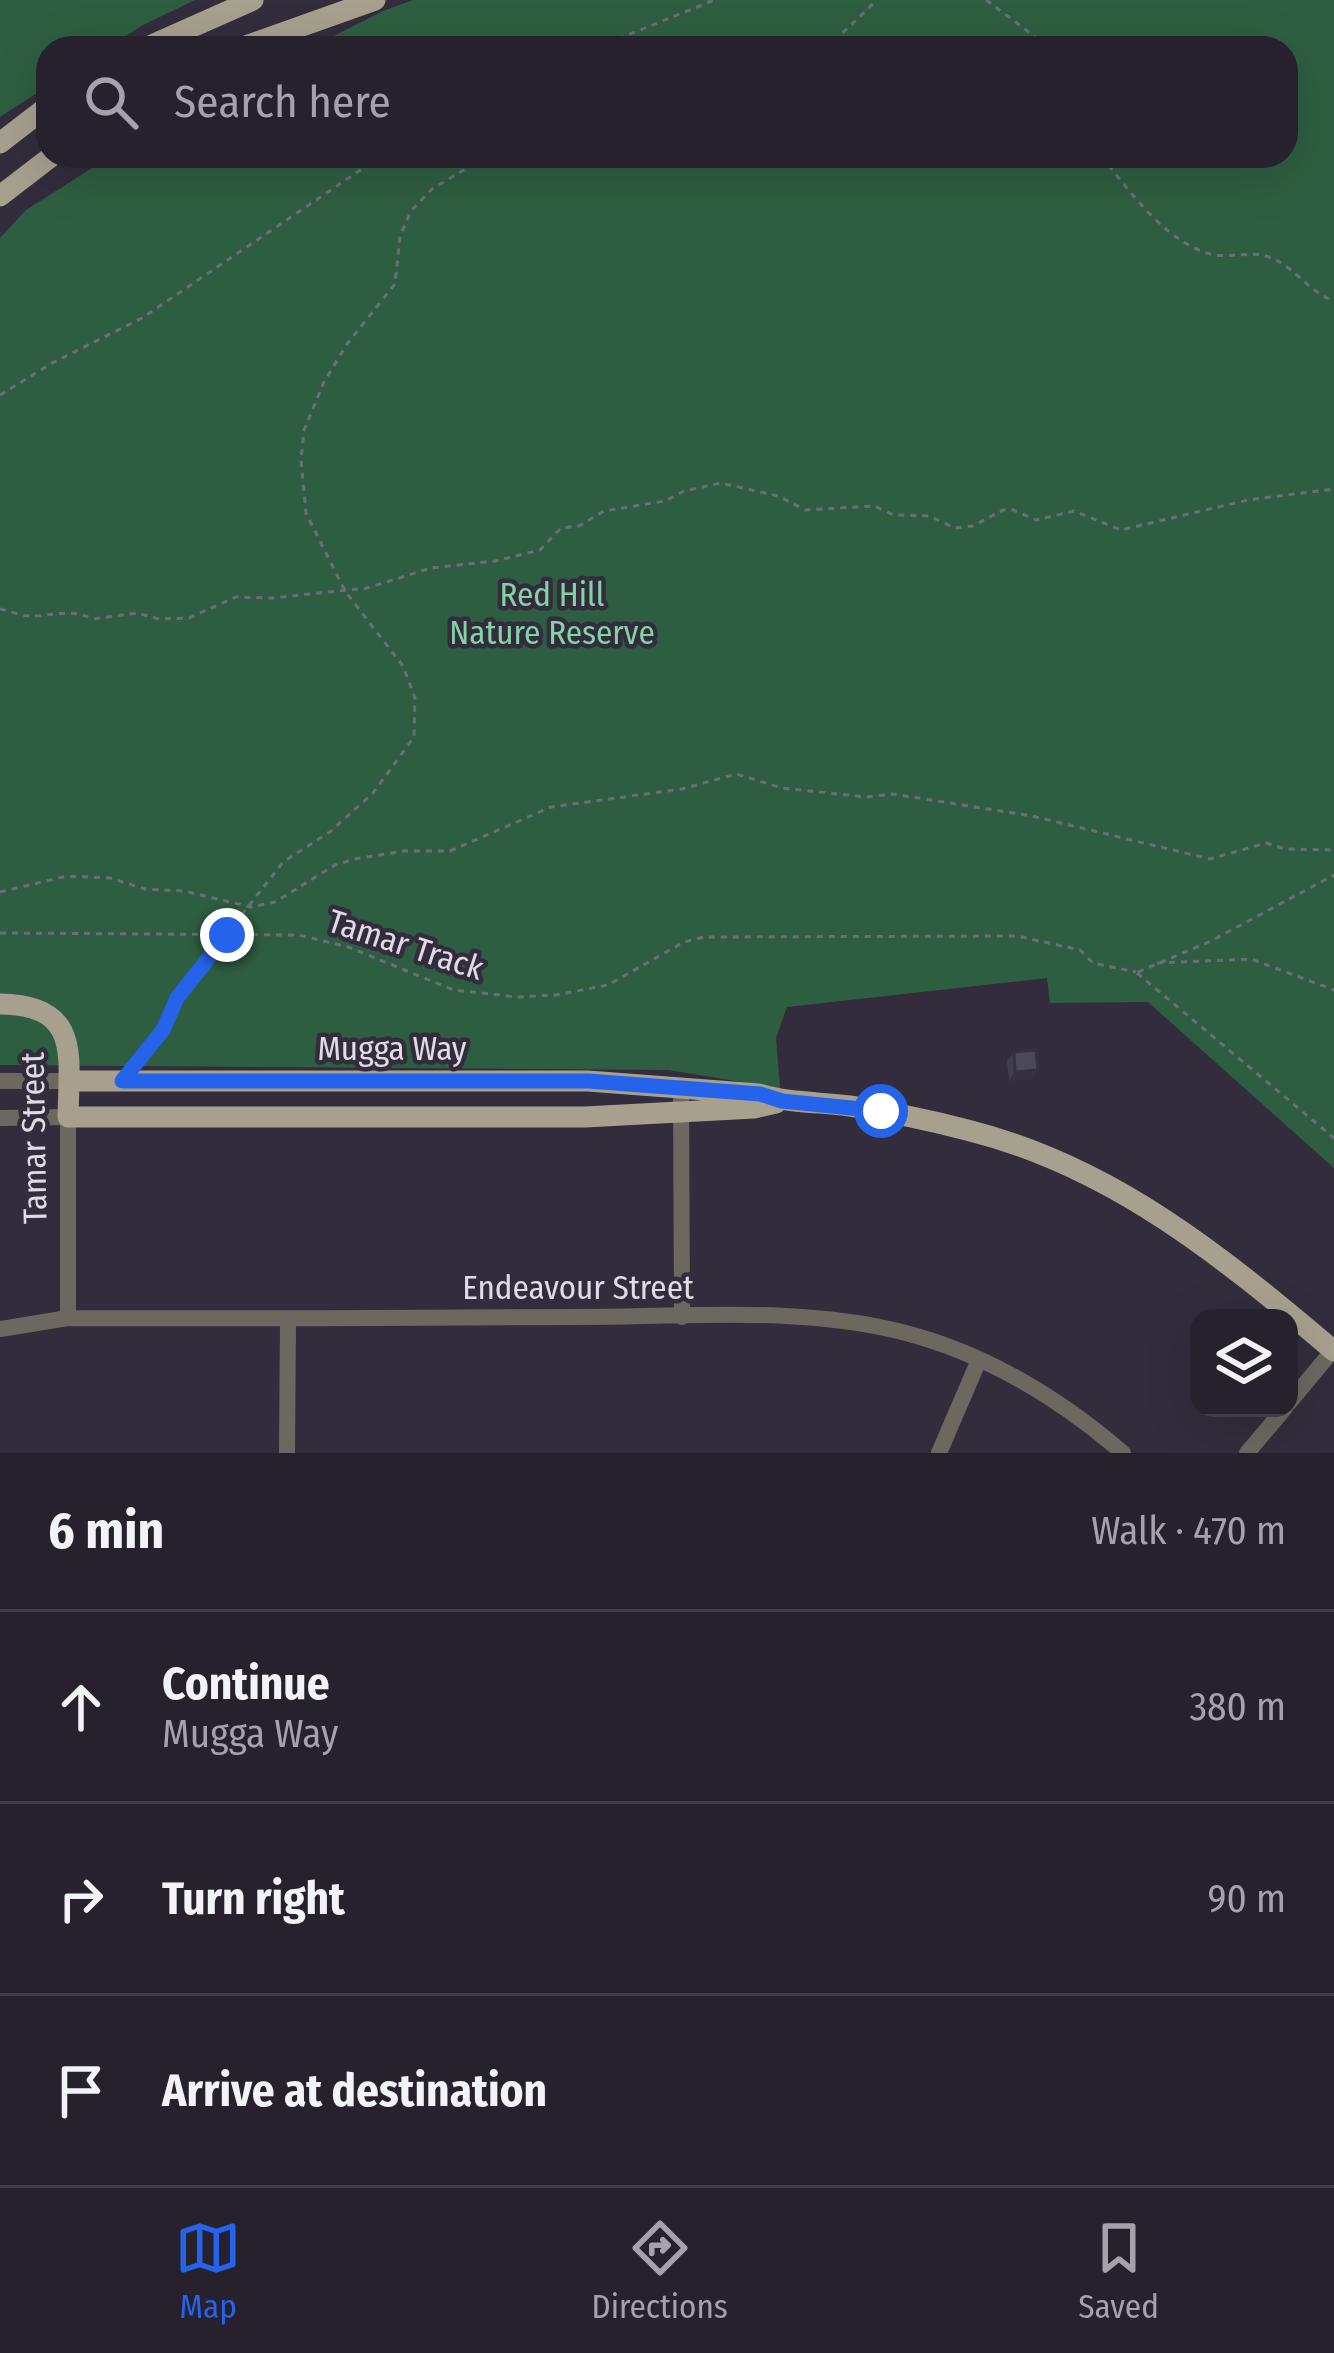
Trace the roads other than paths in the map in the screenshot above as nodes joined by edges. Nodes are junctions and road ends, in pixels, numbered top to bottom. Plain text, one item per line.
1 (253, 0) edge
2 (375, 0) edge
3 (172, 36) edge
4 (274, 36) edge
5 (36, 115) edge
6 (0, 143) edge
7 (36, 168) edge
8 (0, 196) edge
9 (0, 1004) edge
10 (0, 1081) edge
11 (69, 1081) junction
12 (681, 1088) junction
13 (782, 1101) junction
14 (681, 1112) junction
15 (0, 1118) edge
16 (68, 1118) junction
17 (682, 1317) junction
18 (68, 1318) junction
19 (288, 1319) junction
20 (0, 1329) edge
21 (1334, 1351) edge
22 (979, 1360) junction
23 (1298, 1393) edge
24 (1278, 1417) edge
25 (287, 1453) edge
26 (939, 1453) edge
27 (1123, 1453) edge
28 (1247, 1453) edge

1 - 3 main road
2 - 4 main road
5 - 6 main road
7 - 8 main road
9 - 11 main road, Tamar Street
10 - 11 street, Mugga Way
11 - 12 main road, Mugga Way
11 - 16 main road, Tamar Street
12 - 13 main road, Mugga Way
12 - 14 street
13 - 14 main road, Mugga Way
13 - 21 main road, Mugga Way
14 - 16 main road, Mugga Way
14 - 17 street
15 - 16 street, Mugga Way
16 - 18 street, Tamar Street
17 - 19 street, Endeavour Street
17 - 22 street, Endeavour Street
18 - 19 street, Endeavour Street
18 - 20 street, Endeavour Street
19 - 25 street
21 - 23 street
22 - 26 street
22 - 27 street, Endeavour Street
24 - 28 street

